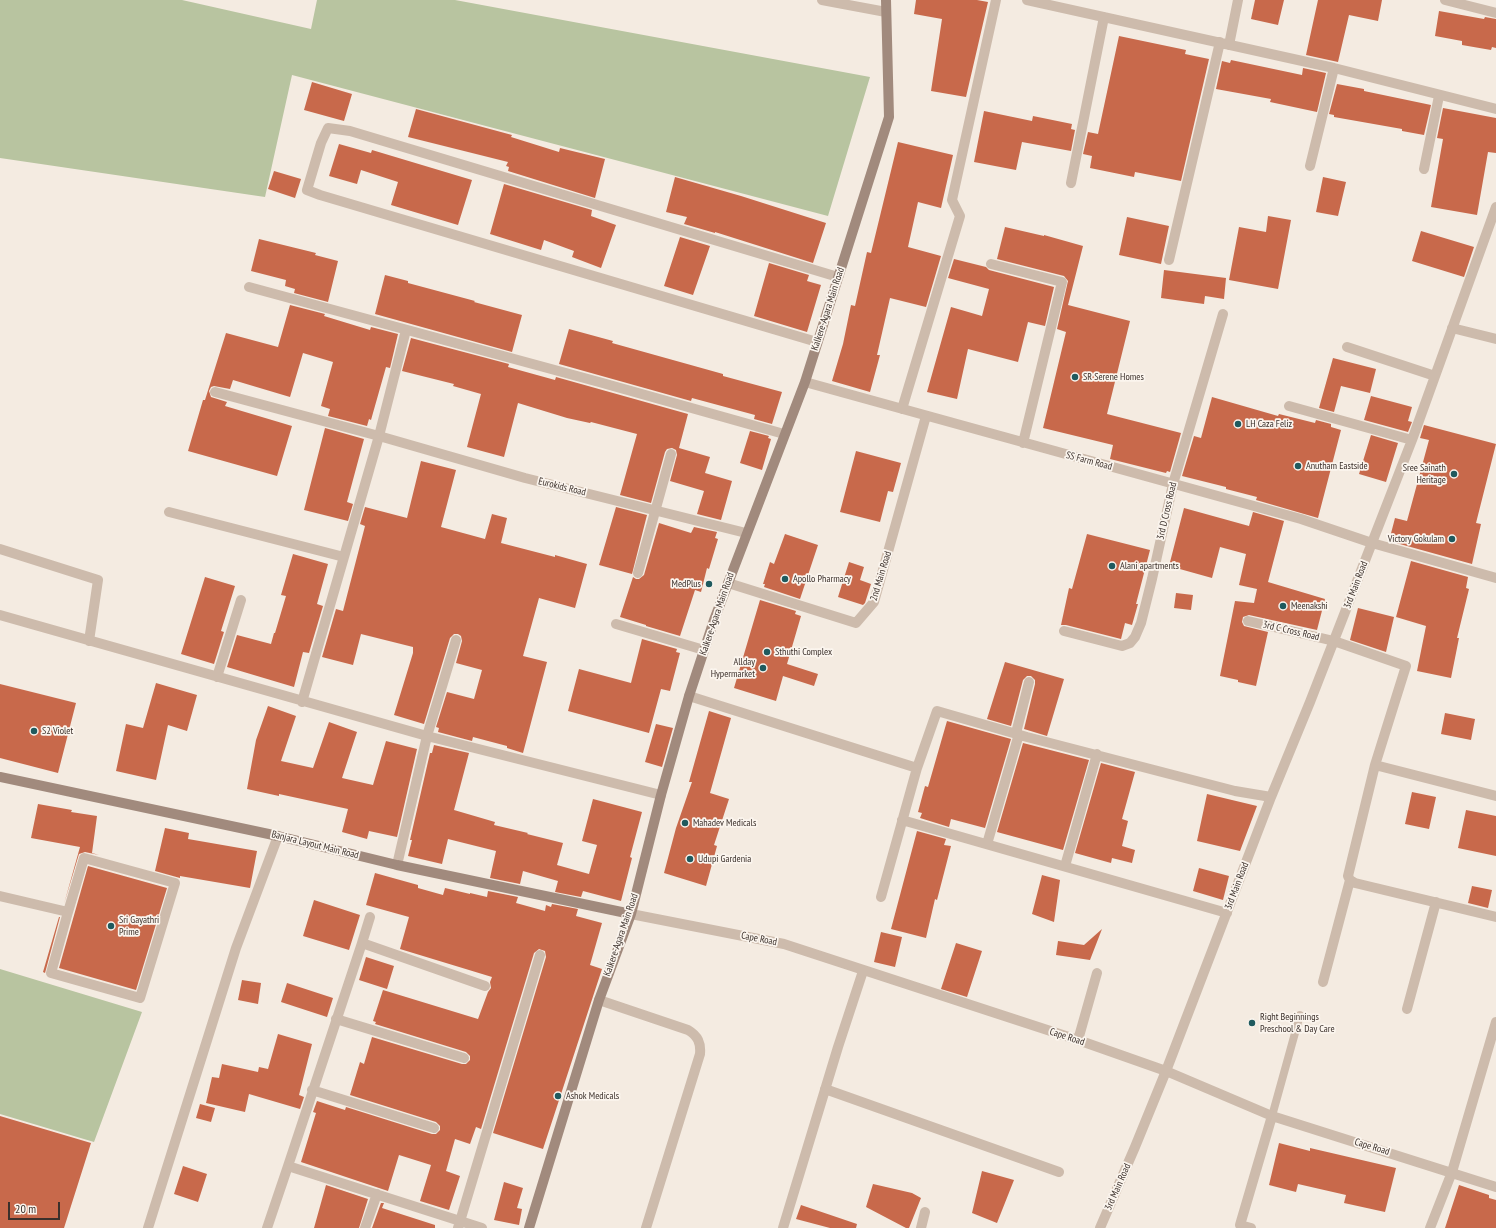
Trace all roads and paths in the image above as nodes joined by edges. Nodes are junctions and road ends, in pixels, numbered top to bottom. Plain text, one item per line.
1 (822, 0) edge
2 (886, 0) edge
3 (996, 0) edge
4 (1027, 0) edge
5 (1238, 0) edge
6 (1445, 0) edge
7 (886, 12) junction
8 (1496, 13) edge
9 (1104, 17) junction
10 (1224, 43) junction
11 (1334, 68) junction
12 (1439, 96) junction
13 (1496, 109) edge
14 (1310, 166) dead end
15 (1424, 169) dead end
16 (1071, 183) dead end
17 (1496, 207) edge
18 (1169, 260) dead end
19 (991, 264) dead end
20 (838, 277) junction
21 (249, 287) dead end
22 (1223, 314) dead end
23 (1452, 328) junction
24 (406, 330) junction
25 (1496, 339) edge
26 (817, 342) junction
27 (1347, 347) dead end
28 (1435, 376) junction
29 (805, 382) junction
30 (215, 392) dead end
31 (1289, 406) dead end
32 (902, 409) junction
33 (926, 416) junction
34 (784, 434) junction
35 (379, 436) junction
36 (1412, 440) junction
37 (1023, 443) junction
38 (671, 454) dead end
39 (1173, 484) junction
40 (655, 511) junction
41 (169, 512) dead end
42 (746, 534) junction
43 (1372, 543) junction
44 (0, 549) edge
45 (344, 557) junction
46 (638, 573) dead end
47 (1496, 578) edge
48 (728, 583) junction
49 (241, 600) dead end
50 (0, 615) edge
51 (1248, 621) dead end
52 (616, 624) dead end
53 (1064, 631) dead end
54 (456, 640) dead end
55 (1334, 641) junction
56 (90, 642) junction
57 (704, 650) junction
58 (217, 677) junction
59 (1029, 682) dead end
60 (689, 696) junction
61 (302, 702) junction
62 (1017, 734) junction
63 (426, 736) junction
64 (1097, 754) junction
65 (1375, 765) junction
66 (917, 768) junction
67 (0, 777) edge
68 (660, 795) junction
69 (1496, 796) edge
70 (1271, 798) junction
71 (902, 820) junction
72 (278, 836) junction
73 (987, 844) junction
74 (397, 865) junction
75 (1065, 866) junction
76 (1350, 880) junction
77 (0, 896) edge
78 (881, 897) dead end
79 (1436, 902) junction
80 (68, 912) junction
81 (1227, 913) junction
82 (631, 914) junction
83 (370, 917) dead end
84 (1496, 917) edge
85 (362, 943) junction
86 (540, 955) dead end
87 (863, 971) junction
88 (1097, 973) dead end
89 (1323, 982) dead end
90 (485, 986) dead end
91 (599, 1000) junction
92 (1407, 1009) dead end
93 (1300, 1014) dead end
94 (336, 1019) junction
95 (1496, 1022) edge
96 (1078, 1040) junction
97 (464, 1058) dead end
98 (1166, 1071) junction
99 (825, 1089) junction
100 (312, 1090) junction
101 (1272, 1116) junction
102 (434, 1128) dead end
103 (288, 1166) junction
104 (1059, 1172) dead end
105 (1452, 1172) junction
106 (1496, 1186) edge
107 (377, 1194) junction
108 (925, 1212) dead end
109 (459, 1224) edge
110 (1239, 1226) edge
111 (148, 1228) edge
112 (267, 1228) edge
113 (365, 1228) edge
114 (482, 1228) edge
115 (529, 1228) edge
116 (646, 1228) edge
117 (782, 1228) edge
118 (921, 1228) edge
119 (1100, 1228) edge
120 (1251, 1228) edge
121 (1430, 1228) edge

1 - 7 street
2 - 7 street, Kalkere-Agara Main Road
3 - 32 street
4 - 9 street
5 - 10 street
6 - 8 street
7 - 20 street, Kalkere-Agara Main Road
9 - 10 street
9 - 16 street
10 - 11 street
10 - 18 street
11 - 12 street
11 - 14 street
12 - 13 street
12 - 15 street
17 - 23 street, 3rd Main Road
19 - 37 street
20 - 26 street, Kalkere-Agara Main Road
20 - 26 street
21 - 24 street
22 - 39 street, 3rd D Cross Road
23 - 25 street
23 - 28 street, 3rd Main Road
24 - 34 street
24 - 35 street
26 - 29 street, Kalkere-Agara Main Road
27 - 28 street
28 - 36 street, 3rd Main Road
29 - 32 street, SS Farm Road
29 - 34 street, Kalkere-Agara Main Road
30 - 35 street, Eurokids Road
31 - 36 street
32 - 33 street, SS Farm Road
33 - 37 street, SS Farm Road
33 - 48 street, 2nd Main Road
34 - 42 street, Kalkere-Agara Main Road
35 - 40 street, Eurokids Road
35 - 45 street
36 - 43 street, 3rd Main Road
37 - 39 street, SS Farm Road
38 - 40 street
39 - 43 street, SS Farm Road
39 - 53 street, 3rd D Cross Road
40 - 42 street, Eurokids Road
40 - 46 street
41 - 45 street
42 - 48 street, Kalkere-Agara Main Road
43 - 47 street, SS Farm Road
43 - 55 street, 3rd Main Road
44 - 56 street
45 - 61 street
48 - 57 street, Kalkere-Agara Main Road
49 - 58 street
50 - 56 street
51 - 55 street, 3rd C Cross Road
52 - 57 street
54 - 63 street
55 - 65 street, 3rd C Cross Road
55 - 70 street, 3rd Main Road
56 - 58 street
57 - 60 street, Kalkere-Agara Main Road
58 - 61 street
59 - 62 street
60 - 66 street
60 - 68 street, Kalkere-Agara Main Road
61 - 63 street
62 - 64 street
62 - 66 street
62 - 73 street
63 - 68 street
63 - 74 street
64 - 70 street
64 - 75 street
65 - 69 street
65 - 76 street
66 - 71 street
67 - 72 street, Banjara Layout Main Road
68 - 82 street, Kalkere-Agara Main Road
70 - 81 street, 3rd Main Road
71 - 73 street
71 - 78 street
72 - 74 street, Banjara Layout Main Road
72 - 111 street
73 - 75 street
74 - 82 street, Banjara Layout Main Road
75 - 81 street
76 - 79 street
76 - 89 street
77 - 80 street
79 - 84 street
79 - 92 street
80 - 80 street
81 - 98 street, 3rd Main Road
82 - 87 street, Cape Road
82 - 91 street, Kalkere-Agara Main Road
83 - 85 street
85 - 90 street
85 - 94 street
86 - 109 street
87 - 96 street, Cape Road
87 - 99 street
88 - 96 street
91 - 115 street, Kalkere-Agara Main Road
91 - 116 street
93 - 101 lane
94 - 97 street
94 - 100 street
95 - 105 street
96 - 98 street, Cape Road
98 - 101 street, Cape Road
98 - 119 street, 3rd Main Road
99 - 104 street
99 - 117 street
100 - 102 street
100 - 103 street
101 - 105 street, Cape Road
101 - 110 street
103 - 107 street
103 - 112 street
105 - 106 street, Cape Road
105 - 121 street
107 - 109 street
107 - 113 street
108 - 118 street
109 - 114 street
110 - 120 street

